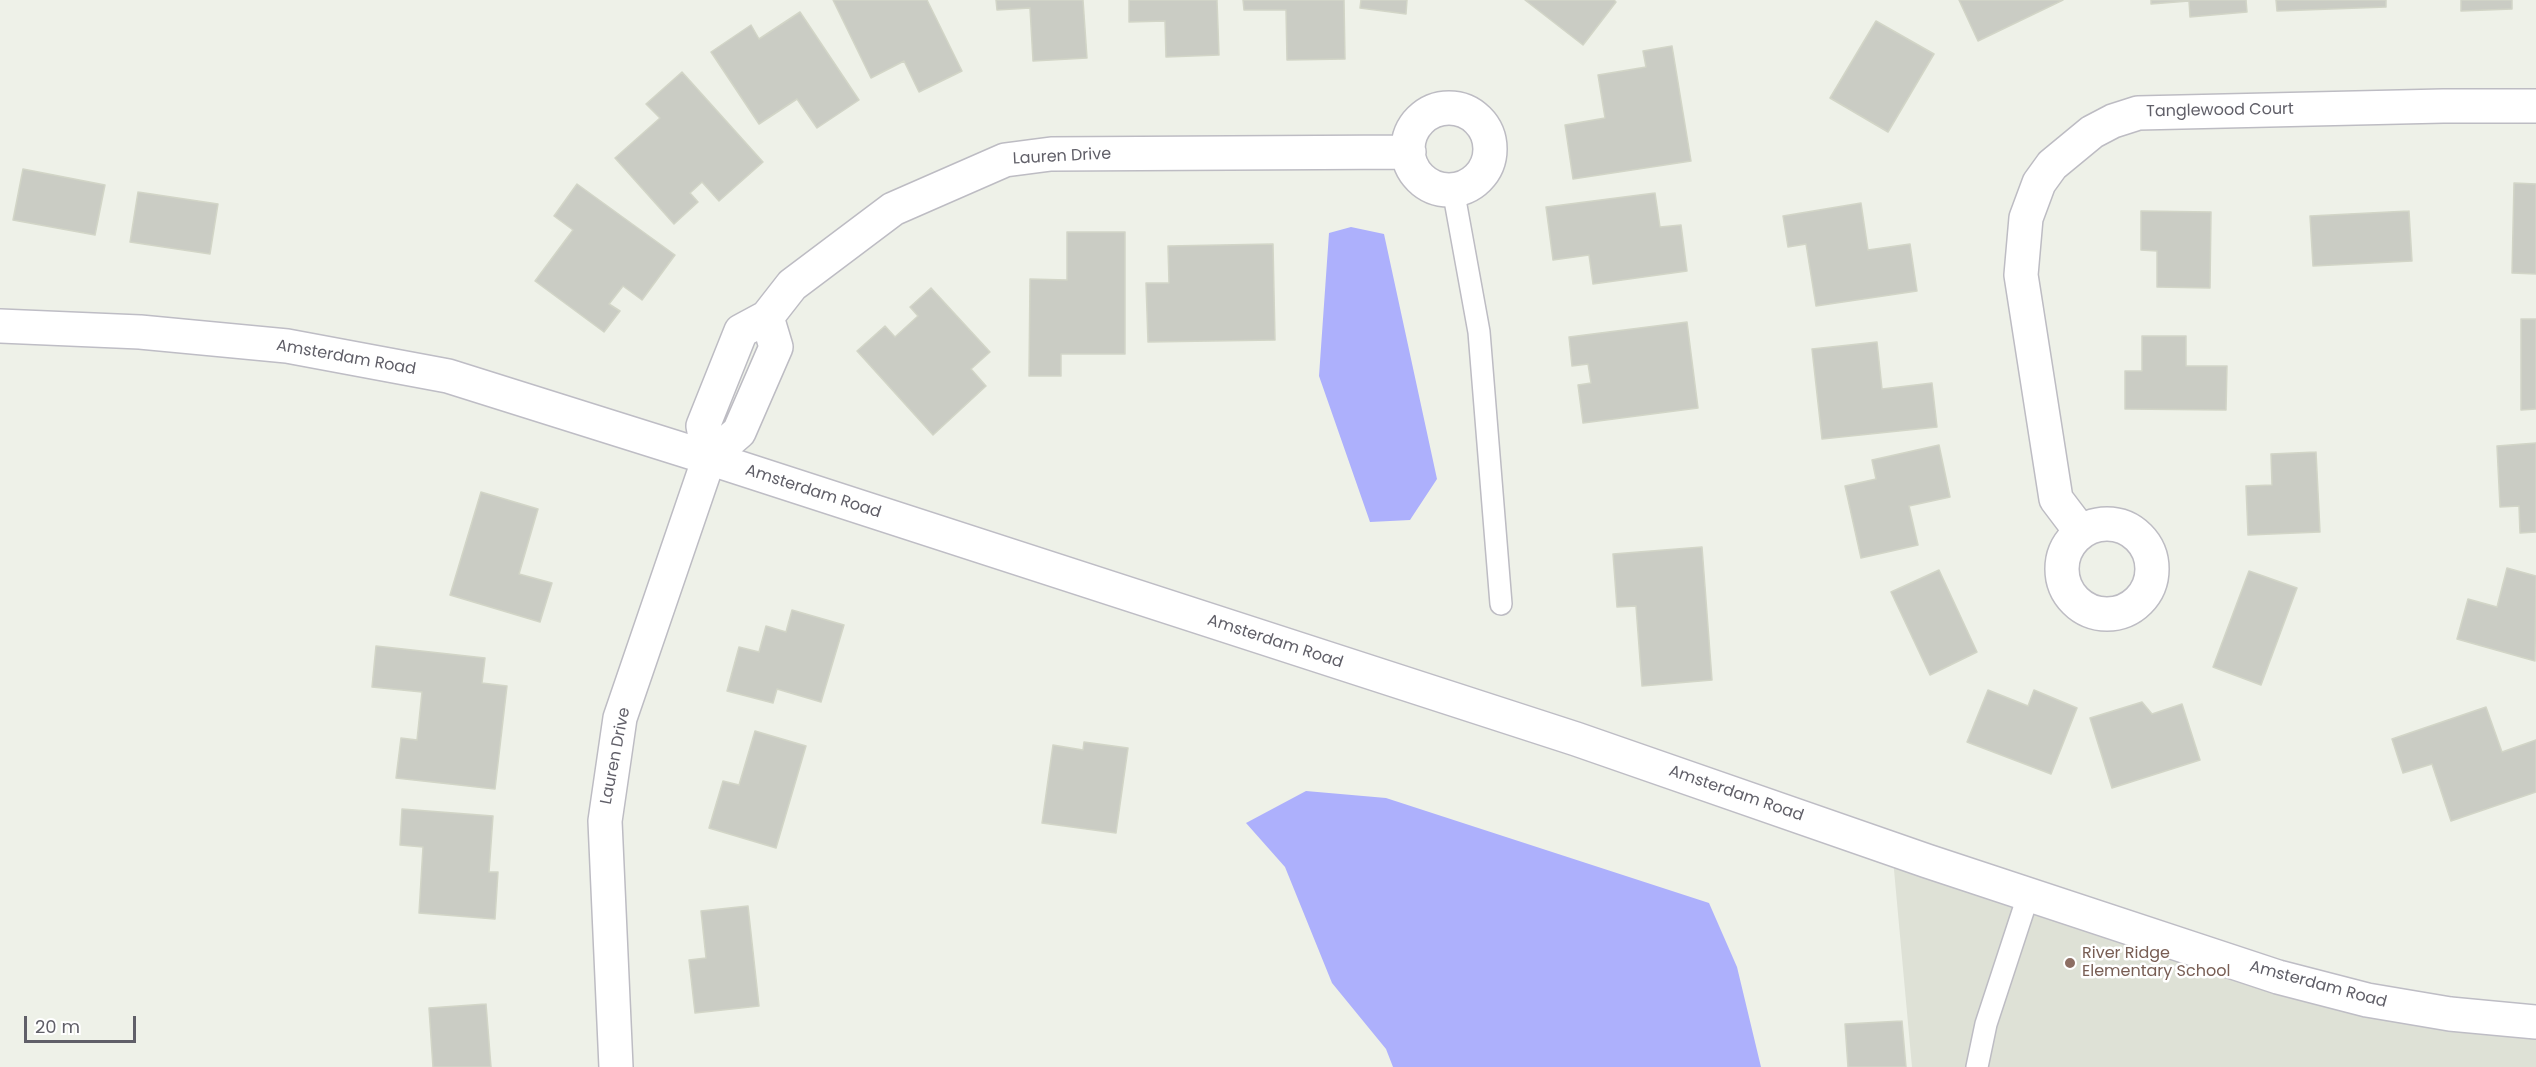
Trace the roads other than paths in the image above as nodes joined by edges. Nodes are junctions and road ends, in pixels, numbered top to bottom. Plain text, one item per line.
1 (2536, 106) edge
2 (1408, 153) junction
3 (1453, 189) junction
4 (0, 326) edge
5 (709, 458) junction
6 (2080, 532) dead end
7 (1501, 604) dead end
8 (2029, 893) junction
9 (2536, 1022) edge
10 (616, 1067) edge
11 (1977, 1067) edge

1 - 6 main road, Tanglewood Court
2 - 3 main road
2 - 3 main road
2 - 5 main road, Lauren Drive
3 - 7 lane
4 - 5 main road, Amsterdam Road
5 - 8 main road, Amsterdam Road
5 - 10 main road, Lauren Drive
8 - 9 main road, Amsterdam Road
8 - 11 lane

